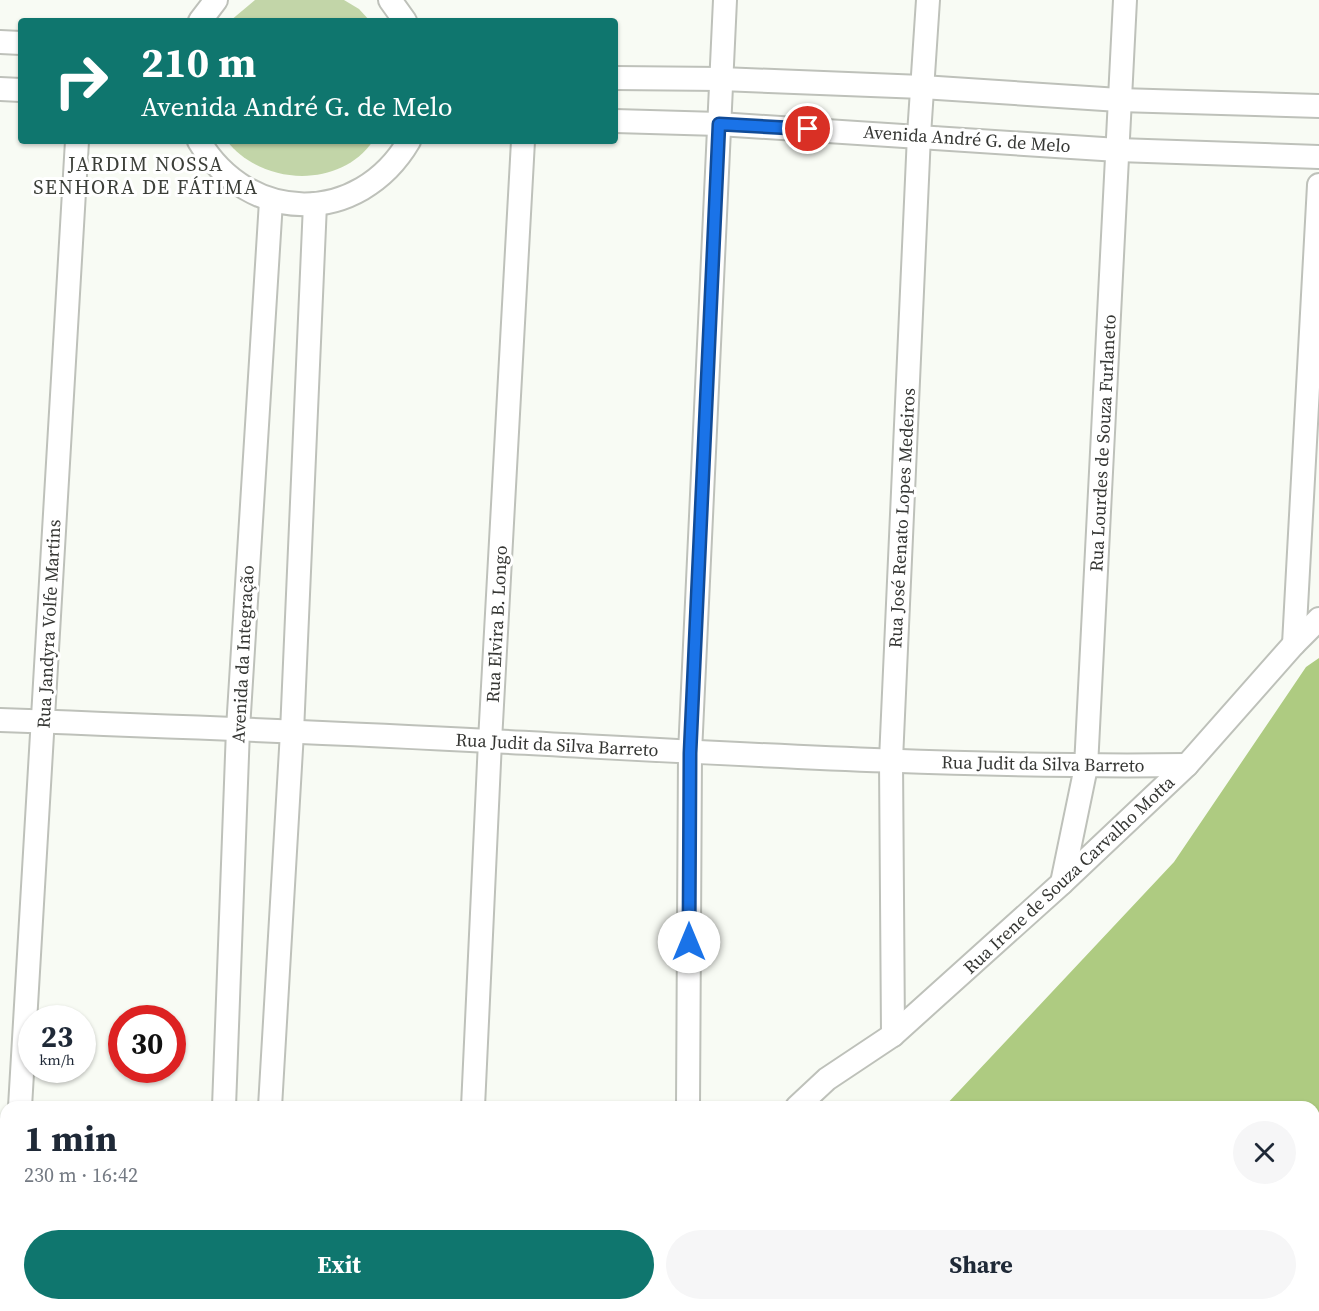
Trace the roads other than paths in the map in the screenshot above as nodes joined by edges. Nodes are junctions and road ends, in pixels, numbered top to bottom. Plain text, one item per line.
1 (216, 0) edge
2 (390, 0) edge
3 (725, 0) edge
4 (928, 0) edge
5 (1125, 0) edge
6 (202, 18) edge
7 (403, 18) edge
8 (0, 42) edge
9 (18, 43) edge
10 (618, 78) edge
11 (721, 79) junction
12 (922, 87) junction
13 (0, 89) edge
14 (18, 90) edge
15 (1119, 100) junction
16 (1319, 106) edge
17 (618, 121) edge
18 (719, 124) junction
19 (919, 135) junction
20 (76, 144) edge
21 (201, 144) edge
22 (407, 144) edge
23 (523, 144) edge
24 (1118, 150) junction
25 (1319, 158) edge
26 (1319, 185) edge
27 (271, 201) junction
28 (315, 204) junction
29 (1319, 619) edge
30 (1294, 644) junction
31 (0, 720) edge
32 (44, 721) junction
33 (238, 729) junction
34 (292, 732) junction
35 (490, 741) junction
36 (690, 753) junction
37 (891, 760) junction
38 (1187, 765) junction
39 (1086, 767) junction
40 (1062, 883) junction
41 (893, 1035) junction
42 (20, 1101) edge
43 (224, 1101) edge
44 (270, 1101) edge
45 (473, 1101) edge
46 (688, 1101) edge
47 (803, 1101) edge

1 - 6 street
2 - 7 street
3 - 11 street
4 - 12 street, Rua José Renato Lopes Medeiros
5 - 15 street, Rua Lourdes de Souza Furlaneto
8 - 9 street
10 - 11 street
11 - 12 street
11 - 18 street
12 - 15 street
12 - 19 street, Rua José Renato Lopes Medeiros
13 - 14 street
15 - 16 street
15 - 24 street, Rua Lourdes de Souza Furlaneto
17 - 18 street, Avenida André G. de Melo
18 - 19 street, Avenida André G. de Melo
18 - 36 street
19 - 24 street, Avenida André G. de Melo
19 - 37 street, Rua José Renato Lopes Medeiros
20 - 32 street, Rua Jandyra Volfe Martins
21 - 27 street
22 - 28 street
23 - 35 street, Rua Elvira B. Longo
24 - 25 street, Avenida André G. de Melo
24 - 39 street, Rua Lourdes de Souza Furlaneto
26 - 30 street
27 - 28 street
27 - 33 street, Avenida da Integração
28 - 34 street
29 - 30 street, Rua Irene de Souza Carvalho Motta
30 - 38 street, Rua Irene de Souza Carvalho Motta
31 - 32 street, Rua Judit da Silva Barreto
32 - 33 street, Rua Judit da Silva Barreto
32 - 42 street, Rua Jandyra Volfe Martins
33 - 34 street, Rua Judit da Silva Barreto
33 - 43 street, Avenida da Integração
34 - 35 street, Rua Judit da Silva Barreto
34 - 44 street
35 - 36 street, Rua Judit da Silva Barreto
35 - 45 street, Rua Elvira B. Longo
36 - 37 street, Rua Judit da Silva Barreto
36 - 46 street
37 - 39 street, Rua Judit da Silva Barreto
37 - 41 street, Rua José Renato Lopes Medeiros
38 - 39 street, Rua Judit da Silva Barreto
38 - 40 street, Rua Irene de Souza Carvalho Motta
39 - 40 street, Rua Lourdes de Souza Furlaneto
40 - 41 street, Rua Irene de Souza Carvalho Motta
41 - 47 street, Rua Irene de Souza Carvalho Motta

